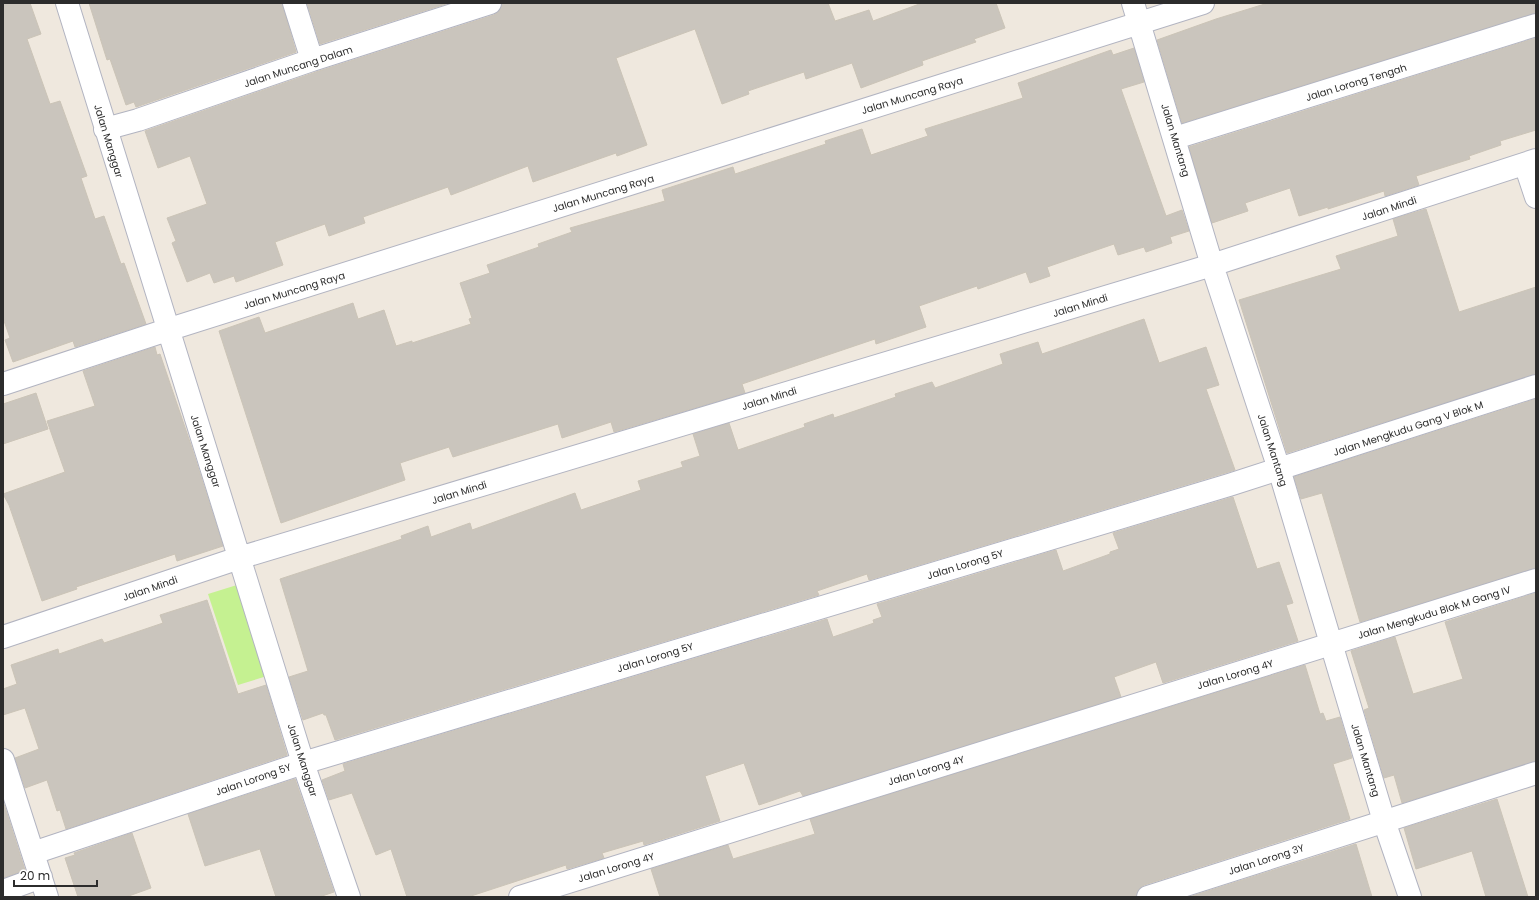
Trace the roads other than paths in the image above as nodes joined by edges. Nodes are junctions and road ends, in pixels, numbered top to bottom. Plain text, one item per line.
1 (67, 3) edge
2 (294, 3) edge
3 (490, 3) edge
4 (1133, 3) edge
5 (1203, 3) edge
6 (1140, 23) junction
7 (1536, 26) edge
8 (312, 60) junction
9 (105, 129) junction
10 (1175, 138) junction
11 (1531, 162) edge
12 (1536, 197) edge
13 (1212, 265) junction
14 (167, 330) junction
15 (3, 384) edge
16 (1536, 386) edge
17 (1279, 469) junction
18 (240, 558) junction
19 (1536, 580) edge
20 (3, 637) edge
21 (1331, 643) junction
22 (3, 760) edge
23 (303, 763) junction
24 (1536, 773) edge
25 (1384, 820) junction
26 (33, 853) junction
27 (44, 887) edge
28 (3, 891) edge
29 (349, 897) edge
30 (520, 897) edge
31 (1148, 897) edge
32 (1410, 897) edge

1 - 9 street, Jalan Manggar
2 - 8 street
3 - 8 street, Jalan Muncang Dalam
4 - 6 street, Jalan Mantang
5 - 6 street, Jalan Muncang Raya
6 - 10 street, Jalan Mantang
6 - 14 street, Jalan Muncang Raya
7 - 10 street, Jalan Lorong Tengah
8 - 9 street, Jalan Muncang Dalam
9 - 14 street, Jalan Manggar
10 - 13 street, Jalan Mantang
11 - 12 street
11 - 13 street, Jalan Mindi
13 - 17 street, Jalan Mantang
13 - 18 street, Jalan Mindi
14 - 15 street, Jalan Muncang Raya
14 - 18 street, Jalan Manggar
16 - 17 street, Jalan Mengkudu Gang V Blok M
17 - 21 street, Jalan Mantang
17 - 23 street, Jalan Lorong 5Y
18 - 20 street, Jalan Mindi
18 - 23 street, Jalan Manggar
19 - 21 street, Jalan Mengkudu Blok M Gang IV
21 - 25 street, Jalan Mantang
21 - 30 street, Jalan Lorong 4Y
22 - 26 street
23 - 26 street, Jalan Lorong 5Y
23 - 29 street, Jalan Manggar
24 - 25 street, Jalan Lorong 3Y
25 - 31 street, Jalan Lorong 3Y
25 - 32 street, Jalan Mantang
26 - 27 street
27 - 28 street

